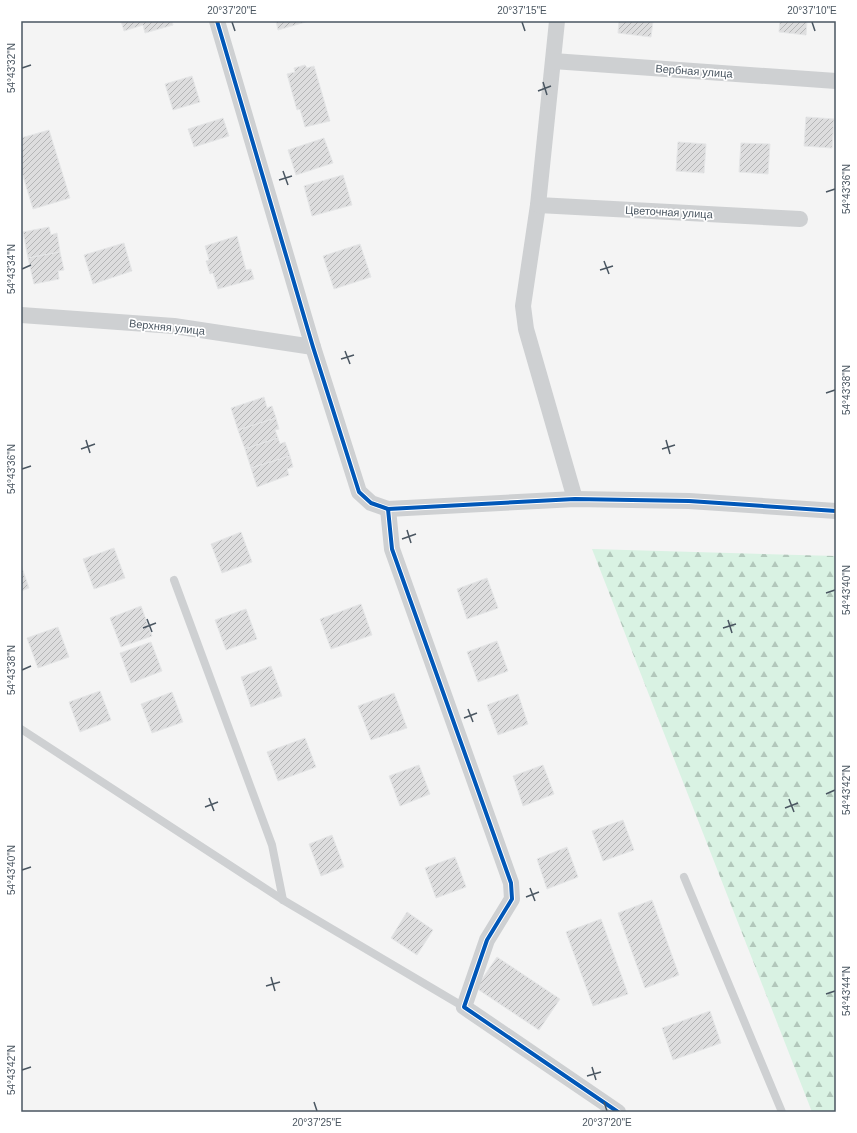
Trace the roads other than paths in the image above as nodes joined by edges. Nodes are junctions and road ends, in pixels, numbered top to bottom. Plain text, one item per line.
1 (217, 21) edge
2 (557, 21) edge
3 (553, 61) junction
4 (836, 81) edge
5 (538, 205) junction
6 (800, 219) dead end
7 (21, 315) edge
8 (313, 347) junction
9 (575, 499) junction
10 (388, 509) junction
11 (836, 511) edge
12 (174, 580) dead end
13 (21, 729) edge
14 (684, 877) dead end
15 (283, 900) junction
16 (464, 1008) junction
17 (618, 1112) edge
18 (782, 1112) edge

1 - 8 street
2 - 3 street
3 - 4 street, Вербная улица
3 - 5 street
5 - 6 street, Цветочная улица
5 - 9 street
7 - 8 street, Верхняя улица
8 - 10 street
9 - 10 street
9 - 11 street
10 - 16 street
12 - 15 lane
13 - 15 lane
14 - 18 lane
15 - 16 lane
16 - 17 street

